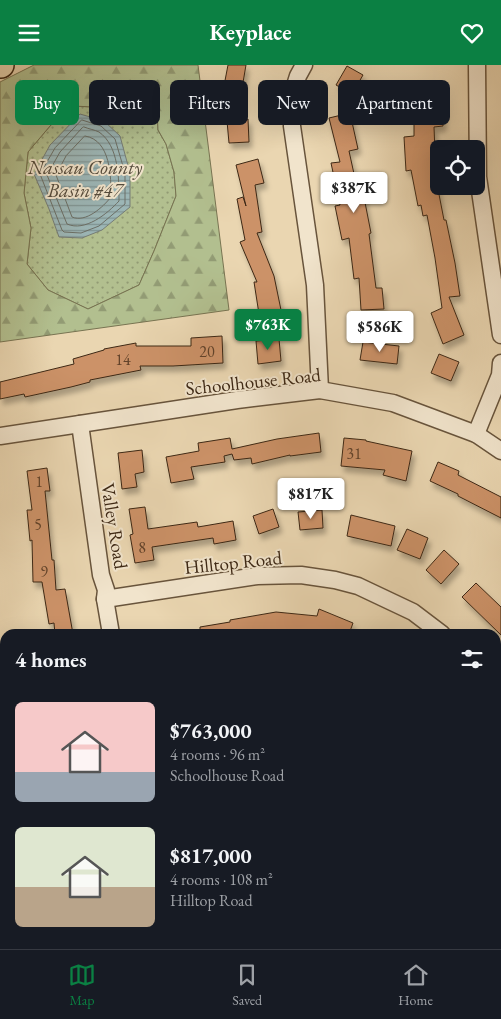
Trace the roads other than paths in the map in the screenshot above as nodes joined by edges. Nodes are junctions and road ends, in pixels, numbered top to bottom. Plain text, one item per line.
1 (304, 65) edge
2 (477, 65) edge
3 (501, 335) edge
4 (501, 363) edge
5 (320, 390) junction
6 (80, 425) junction
7 (476, 434) junction
8 (0, 436) edge
9 (501, 451) edge
10 (106, 599) junction
11 (110, 629) edge
12 (435, 629) edge

1 - 5 street
2 - 3 street
4 - 7 street
5 - 6 street, Schoolhouse Road
5 - 7 street, Schoolhouse Road
6 - 8 street, Schoolhouse Road
6 - 10 street, Valley Road
7 - 9 street, Schoolhouse Road
10 - 11 street, Valley Road
10 - 12 street, Hilltop Road

